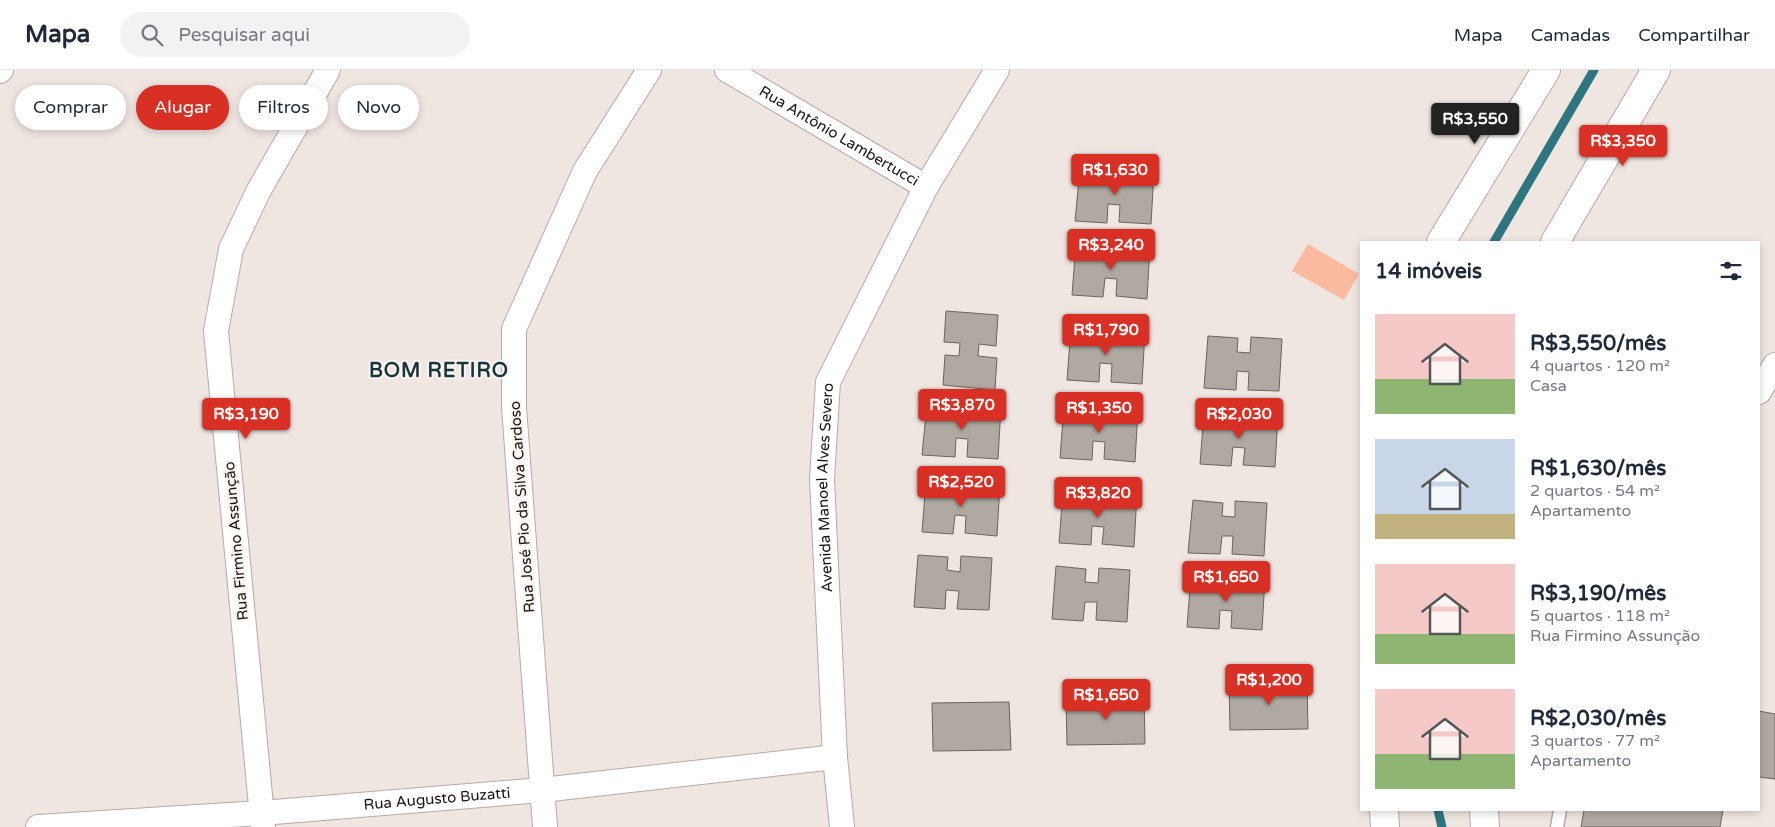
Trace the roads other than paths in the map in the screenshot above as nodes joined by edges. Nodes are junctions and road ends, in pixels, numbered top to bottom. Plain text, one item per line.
1 (328, 70) edge
2 (649, 70) edge
3 (727, 70) edge
4 (998, 70) edge
5 (1546, 70) edge
6 (1656, 70) edge
7 (926, 187) junction
8 (1442, 241) edge
9 (1556, 241) edge
10 (1775, 365) edge
11 (1760, 390) edge
12 (835, 757) junction
13 (542, 790) junction
14 (1384, 811) edge
15 (1484, 811) edge
16 (1560, 811) edge
17 (262, 820) edge
18 (38, 827) edge
19 (545, 827) edge
20 (842, 827) edge
21 (1385, 827) edge
22 (1485, 827) edge
23 (1557, 827) edge

1 - 17 street, Rua Firmino Assunção
2 - 13 street, Rua José Pio da Silva Cardoso
3 - 7 street, Rua Antônio Lambertucci
4 - 7 street, Avenida Manoel Alves Severo
5 - 8 street
6 - 9 street
7 - 12 street, Avenida Manoel Alves Severo
10 - 11 street
12 - 13 street, Rua Augusto Buzatti
12 - 20 street, Avenida Manoel Alves Severo
13 - 17 street, Rua Augusto Buzatti
13 - 19 street, Rua José Pio da Silva Cardoso
14 - 21 street
15 - 22 street
16 - 23 lane
17 - 18 street, Rua Augusto Buzatti

